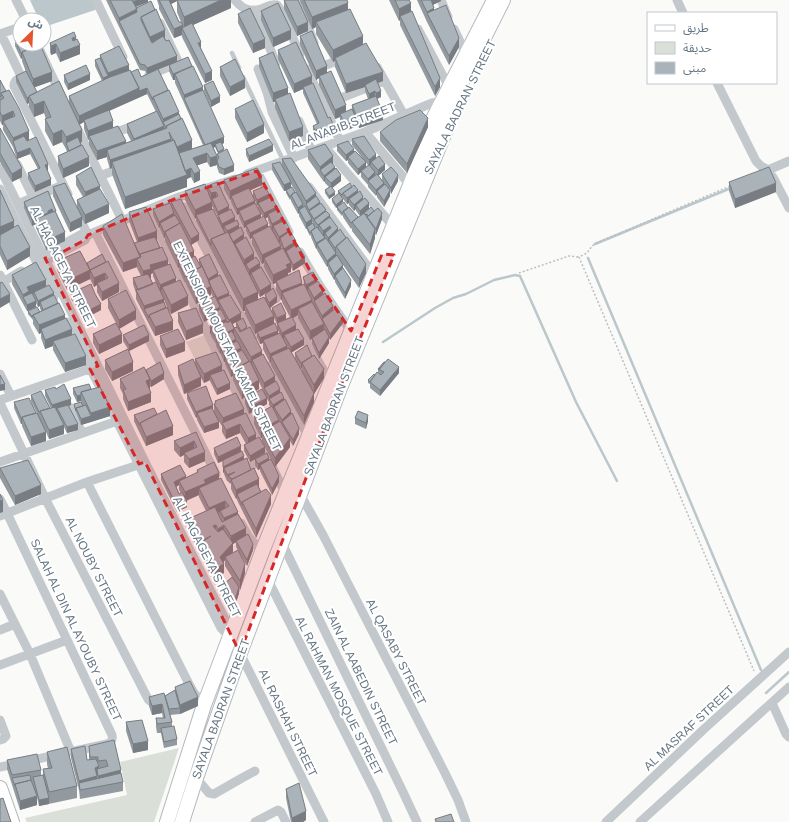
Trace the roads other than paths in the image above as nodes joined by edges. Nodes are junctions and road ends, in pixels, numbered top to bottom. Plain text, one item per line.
1 (16, 0) edge
2 (96, 0) edge
3 (235, 0) edge
4 (296, 0) edge
5 (441, 0) edge
6 (495, 0) edge
7 (512, 0) edge
8 (677, 0) edge
9 (254, 10) junction
10 (22, 12) edge
11 (683, 12) edge
12 (155, 13) edge
13 (415, 21) edge
14 (12, 29) edge
15 (313, 33) junction
16 (1, 34) edge
17 (293, 46) junction
18 (41, 52) edge
19 (232, 53) dead end
20 (354, 54) edge
21 (466, 54) junction
22 (374, 62) edge
23 (128, 68) edge
24 (258, 69) dead end
25 (278, 69) edge
26 (140, 78) edge
27 (384, 81) junction
28 (718, 84) edge
29 (448, 87) junction
30 (341, 98) edge
31 (65, 102) edge
32 (445, 104) junction
33 (295, 110) edge
34 (404, 115) junction
35 (148, 120) edge
36 (75, 123) edge
37 (365, 132) junction
38 (92, 141) junction
39 (340, 141) junction
40 (326, 147) junction
41 (312, 152) junction
42 (14, 158) edge
43 (290, 161) junction
44 (789, 161) edge
45 (130, 164) edge
46 (0, 168) edge
47 (768, 170) junction
48 (257, 171) junction
49 (100, 176) junction
50 (303, 179) edge
51 (219, 184) junction
52 (63, 185) junction
53 (410, 185) junction
54 (3, 192) edge
55 (33, 197) junction
56 (179, 197) junction
57 (18, 204) junction
58 (789, 208) edge
59 (148, 210) junction
60 (122, 220) junction
61 (393, 226) junction
62 (92, 233) junction
63 (388, 255) junction
64 (41, 260) junction
65 (374, 275) junction
66 (1, 280) edge
67 (276, 299) edge
68 (294, 318) edge
69 (351, 331) junction
70 (257, 339) edge
71 (32, 340) dead end
72 (264, 357) edge
73 (94, 367) junction
74 (0, 374) edge
75 (330, 382) junction
76 (11, 396) junction
77 (0, 401) edge
78 (70, 407) edge
79 (117, 421) junction
80 (82, 433) junction
81 (308, 436) junction
82 (24, 454) junction
83 (268, 456) junction
84 (0, 462) edge
85 (142, 463) junction
86 (251, 466) edge
87 (219, 480) edge
88 (87, 482) junction
89 (285, 493) junction
90 (300, 494) junction
91 (45, 498) junction
92 (0, 499) edge
93 (4, 514) edge
94 (237, 515) edge
95 (282, 543) junction
96 (262, 552) junction
97 (268, 580) junction
98 (0, 594) edge
99 (15, 624) junction
100 (0, 630) edge
101 (229, 636) junction
102 (67, 640) junction
103 (789, 652) edge
104 (240, 653) junction
105 (30, 654) junction
106 (0, 665) edge
107 (789, 687) edge
108 (170, 695) edge
109 (772, 703) junction
110 (204, 705) junction
111 (0, 720) edge
112 (789, 737) edge
113 (0, 740) edge
114 (71, 752) junction
115 (0, 767) edge
116 (255, 771) dead end
117 (196, 778) junction
118 (0, 788) edge
119 (3, 804) edge
120 (12, 822) edge
121 (167, 822) edge
122 (182, 822) edge
123 (255, 822) edge
124 (286, 822) edge
125 (324, 822) edge
126 (388, 822) edge
127 (417, 822) edge
128 (466, 822) edge
129 (606, 822) edge
130 (640, 822) edge

1 - 10 street
2 - 23 street
3 - 9 street
4 - 15 street
5 - 21 street
6 - 21 street, SAYALA BADRAN STREET
6 - 32 main road, SAYALA BADRAN STREET
7 - 63 main road, SAYALA BADRAN STREET
8 - 11 street
9 - 17 street
9 - 25 street
12 - 26 street
13 - 29 street
14 - 16 street
15 - 17 street
15 - 20 street
16 - 52 street
17 - 39 street
18 - 31 street
19 - 43 lane
21 - 29 street, SAYALA BADRAN STREET
22 - 27 street
24 - 43 street
27 - 30 street
27 - 34 street
28 - 47 street
29 - 32 street, SAYALA BADRAN STREET
32 - 34 street, AL ANABIB STREET
32 - 53 main road, SAYALA BADRAN STREET
33 - 41 street
34 - 37 street, AL ANABIB STREET
35 - 38 street
36 - 38 street
37 - 39 street, AL ANABIB STREET
37 - 53 street
38 - 49 street
39 - 40 street, AL ANABIB STREET
40 - 41 street, AL ANABIB STREET
40 - 61 street
41 - 43 street, AL ANABIB STREET
42 - 55 street
43 - 48 street, AL ANABIB STREET
44 - 47 street
45 - 49 street
46 - 54 street, AL HAGAGEYA STREET
47 - 58 street
48 - 51 street, AL ANABIB STREET
48 - 69 street
49 - 60 street
50 - 65 street
51 - 56 street, AL ANABIB STREET
51 - 67 street
52 - 55 street
52 - 62 street
53 - 61 main road, SAYALA BADRAN STREET
54 - 57 street, AL HAGAGEYA STREET
54 - 64 street, AL HAGAGEYA STREET
55 - 57 street
56 - 59 street, AL ANABIB STREET
56 - 70 street
57 - 64 street, AL HAGAGEYA STREET
59 - 60 street, AL ANABIB STREET
59 - 83 street, EXTENSION MOUSTAFA KAMEL STREET
60 - 62 street, AL ANABIB STREET
61 - 63 main road, SAYALA BADRAN STREET
62 - 64 street, AL ANABIB STREET
62 - 87 street
63 - 65 main road, SAYALA BADRAN STREET
63 - 90 main road, SAYALA BADRAN STREET
64 - 66 street, AL ANABIB STREET
64 - 73 street, AL HAGAGEYA STREET
65 - 69 main road, SAYALA BADRAN STREET
66 - 71 street
68 - 75 street
69 - 75 main road, SAYALA BADRAN STREET
72 - 81 street
73 - 76 street
73 - 79 street, AL HAGAGEYA STREET
73 - 85 street, AL HAGAGEYA STREET
74 - 76 street
75 - 81 main road, SAYALA BADRAN STREET
76 - 77 street
77 - 82 street, AL NOUBY STREET
78 - 80 street
79 - 80 street
79 - 85 street, AL HAGAGEYA STREET
80 - 82 street
81 - 89 main road, SAYALA BADRAN STREET
82 - 84 street
82 - 91 street, AL NOUBY STREET
83 - 86 street
83 - 89 street, EXTENSION MOUSTAFA KAMEL STREET
85 - 88 street
85 - 101 street, AL HAGAGEYA STREET
88 - 91 street
88 - 110 street
89 - 96 main road, SAYALA BADRAN STREET
90 - 95 main road, SAYALA BADRAN STREET
90 - 128 street, AL QASABY STREET
91 - 93 street
91 - 108 street, AL NOUBY STREET
92 - 93 street, SALAH AL DIN AL AYOUBY STREET
93 - 102 street, SALAH AL DIN AL AYOUBY STREET
94 - 96 street
95 - 97 main road, SAYALA BADRAN STREET
95 - 127 street, ZAIN AL AABEDIN STREET
96 - 101 main road, SAYALA BADRAN STREET
97 - 104 main road, SAYALA BADRAN STREET
97 - 126 street, AL RAHMAN MOSQUE STREET
98 - 99 street
99 - 100 street
99 - 105 street
101 - 104 street, AL RASHAH STREET
101 - 110 main road, SAYALA BADRAN STREET
102 - 105 street
102 - 114 street, SALAH AL DIN AL AYOUBY STREET
103 - 129 street, AL MASRAF STREET
104 - 117 main road, SAYALA BADRAN STREET
104 - 125 street, AL RASHAH STREET
105 - 106 street
105 - 114 street
107 - 109 street
109 - 112 street
109 - 130 street
110 - 121 main road, SAYALA BADRAN STREET
111 - 113 street
114 - 115 street, SALAH AL DIN AL AYOUBY STREET
116 - 117 street
117 - 122 main road, SAYALA BADRAN STREET
118 - 119 main road
119 - 120 main road
123 - 124 street

